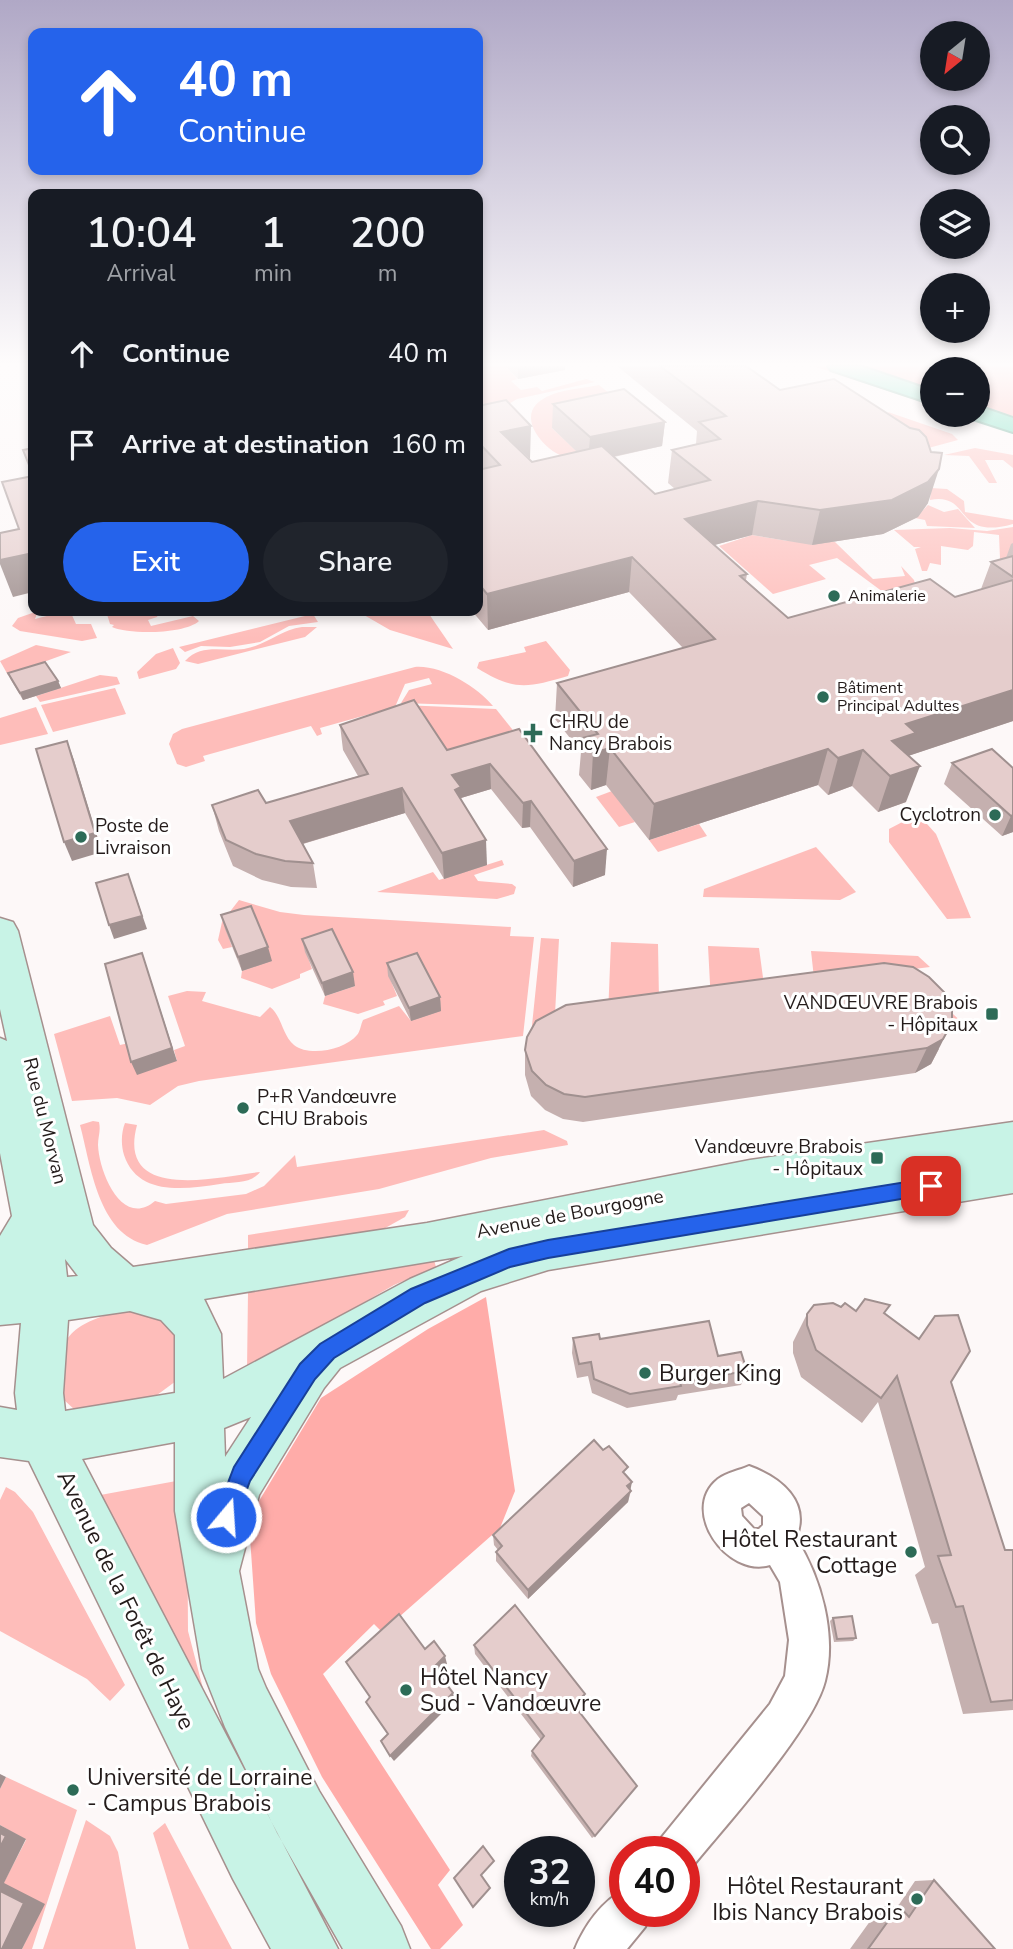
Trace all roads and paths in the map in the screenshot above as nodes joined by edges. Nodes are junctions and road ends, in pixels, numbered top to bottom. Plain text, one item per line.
1 (0, 932) edge
2 (0, 1054) edge
3 (1013, 1140) edge
4 (1013, 1174) edge
5 (34, 1219) junction
6 (0, 1277) edge
7 (127, 1289) junction
8 (46, 1300) junction
9 (0, 1303) edge
10 (201, 1349) junction
11 (327, 1351) junction
12 (201, 1412) junction
13 (126, 1427) junction
14 (22, 1434) edge
15 (776, 1540) dead end
16 (212, 1581) junction
17 (690, 1836) edge
18 (616, 1927) edge
19 (306, 1949) edge
20 (378, 1949) edge
21 (598, 1949) edge

1 - 7 main road, Rue du Morvan
2 - 5 main road, Rue du Morvan
3 - 7 main road, Avenue de Bourgogne
4 - 11 main road, Avenue de Bourgogne
5 - 6 main road
5 - 8 main road, Rue du Morvan
7 - 8 main road, Avenue de Bourgogne
7 - 10 main road, Avenue de Bourgogne
8 - 9 main road, Avenue de Bourgogne
8 - 14 main road
10 - 12 main road, Avenue de Bourgogne
10 - 13 main road
11 - 12 main road, Avenue de Bourgogne
11 - 16 main road
12 - 13 main road, Avenue de Bourgogne
12 - 16 main road
13 - 14 main road, Avenue de Bourgogne
14 - 19 main road, Avenue de la Forêt de Haye
15 - 17 street
16 - 20 main road
18 - 21 street

